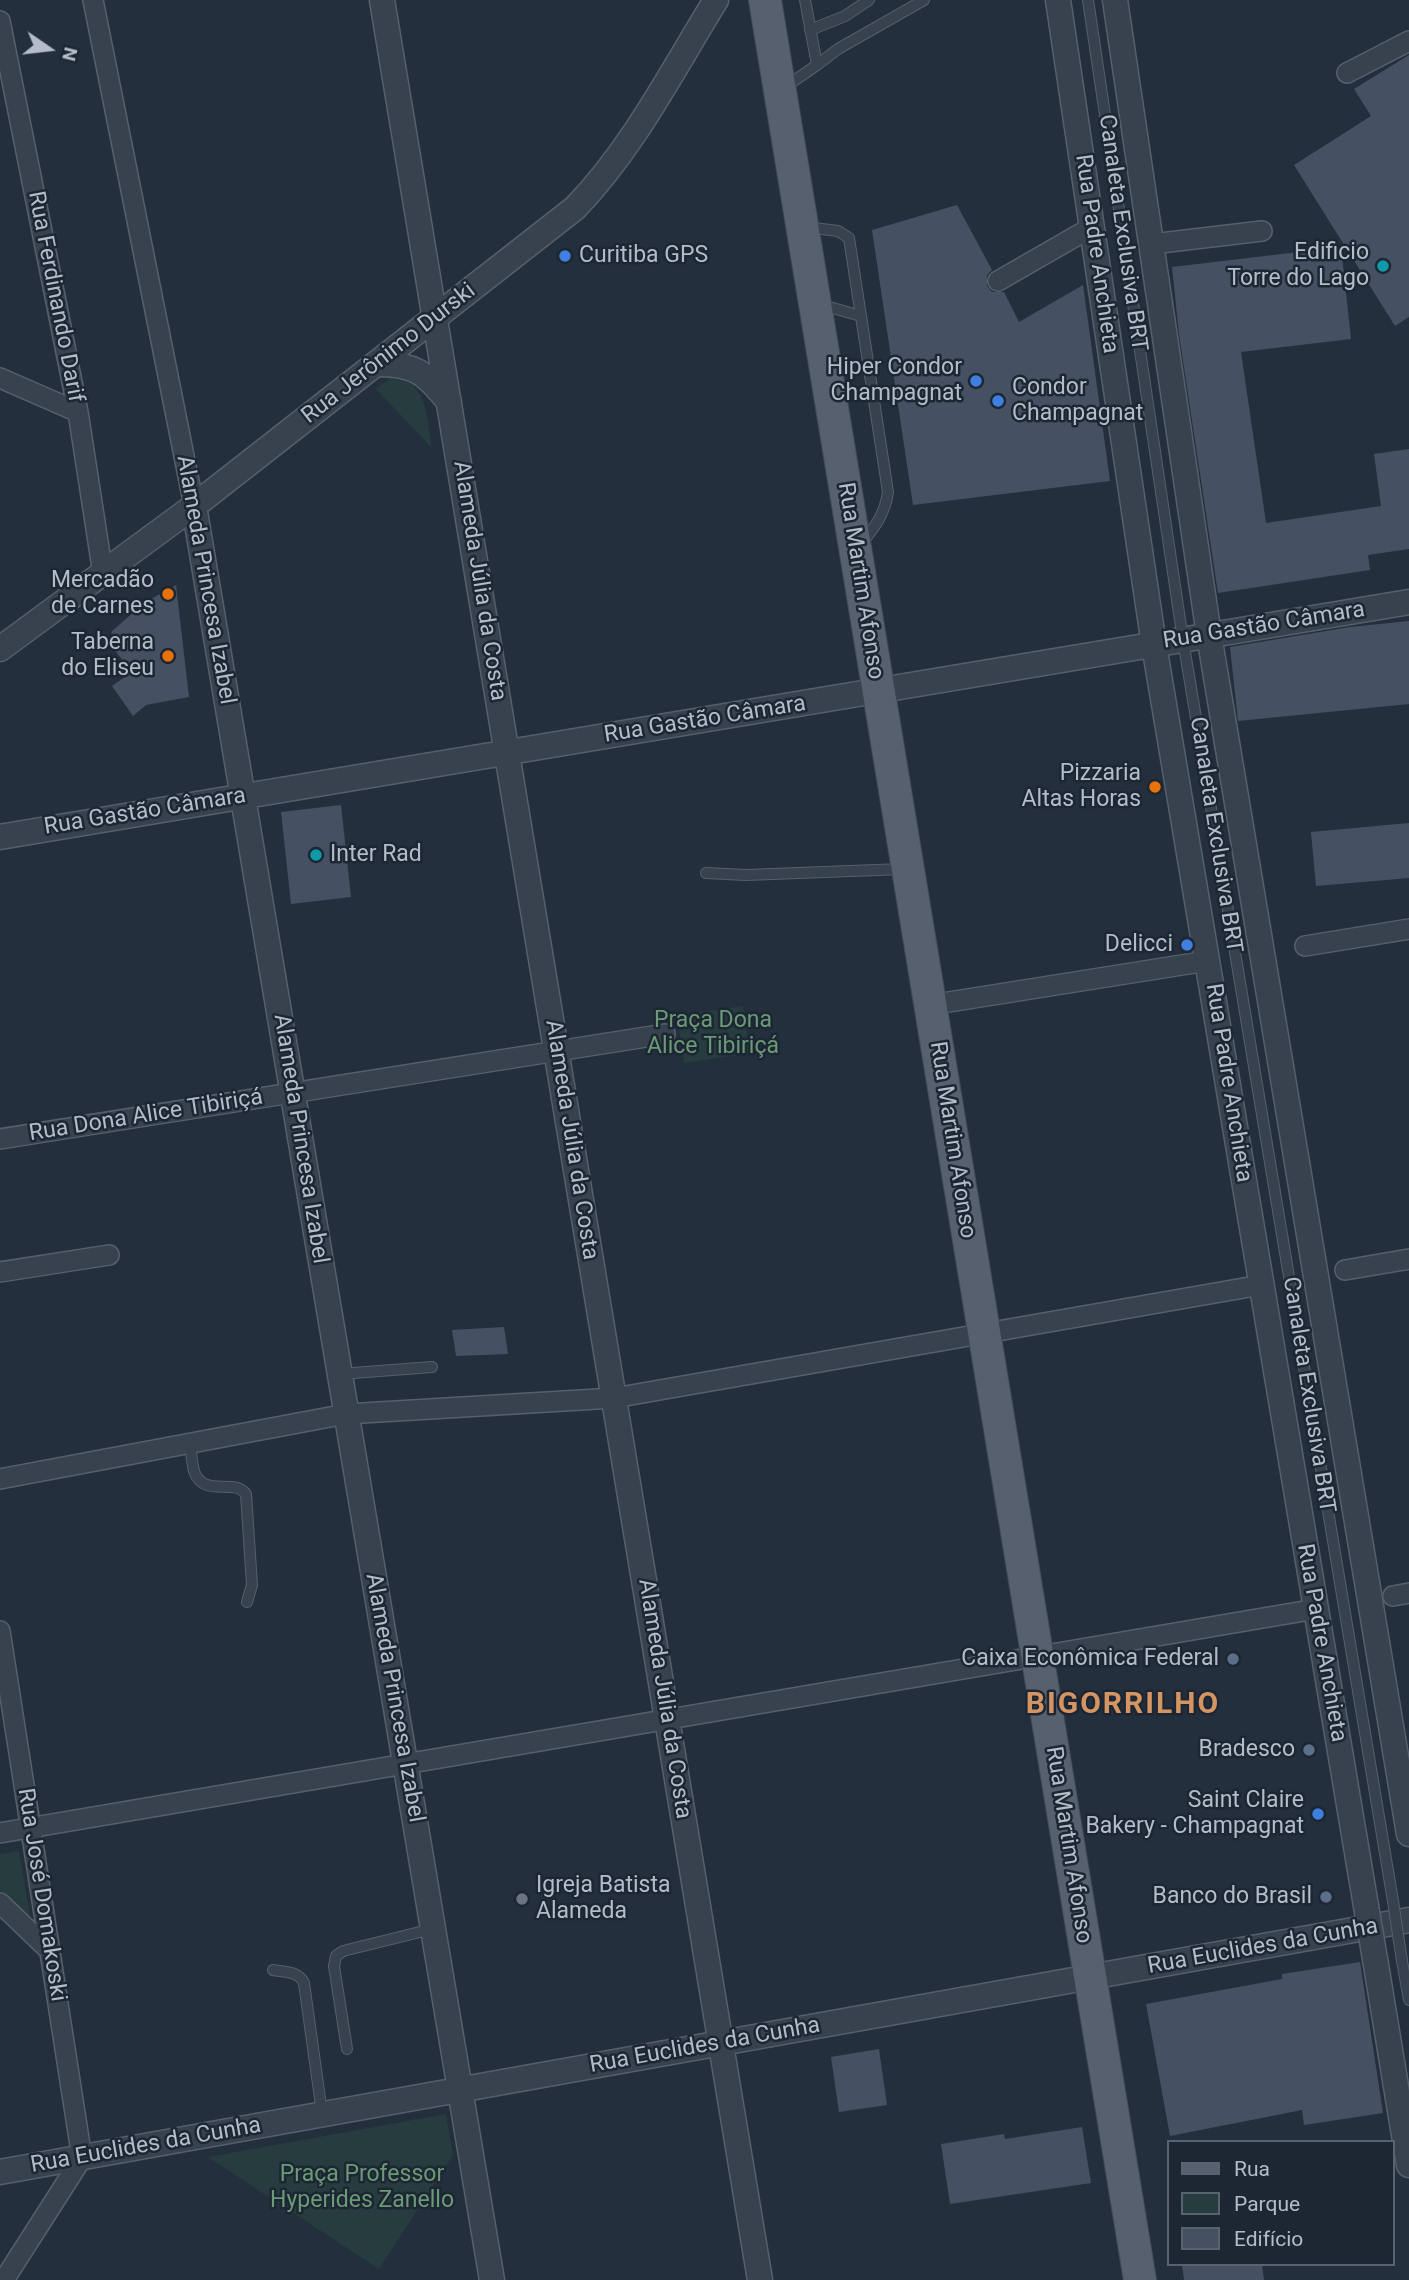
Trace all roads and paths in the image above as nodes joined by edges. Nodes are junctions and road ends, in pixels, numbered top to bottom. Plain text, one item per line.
1 (93, 0) edge
2 (382, 0) edge
3 (716, 0) edge
4 (765, 0) edge
5 (805, 0) edge
6 (869, 0) edge
7 (924, 0) edge
8 (1058, 0) edge
9 (1087, 0) edge
10 (1115, 0) edge
11 (0, 21) edge
12 (810, 30) junction
13 (1409, 41) edge
14 (817, 65) junction
15 (1348, 73) dead end
16 (780, 90) junction
17 (802, 226) junction
18 (1092, 227) junction
19 (1262, 231) dead end
20 (1152, 244) junction
21 (998, 281) dead end
22 (815, 303) junction
23 (861, 316) junction
24 (435, 317) junction
25 (376, 364) junction
26 (0, 379) edge
27 (449, 403) junction
28 (78, 412) junction
29 (194, 506) junction
30 (855, 551) junction
31 (103, 574) junction
32 (1409, 602) edge
33 (1209, 635) junction
34 (1182, 640) junction
35 (1154, 645) junction
36 (0, 649) edge
37 (878, 691) junction
38 (507, 752) junction
39 (243, 796) junction
40 (0, 836) edge
41 (908, 869) junction
42 (706, 873) dead end
43 (1409, 929) edge
44 (1305, 946) dead end
45 (1207, 961) junction
46 (930, 1005) junction
47 (665, 1034) dead end
48 (557, 1051) junction
49 (292, 1093) junction
50 (0, 1139) edge
51 (109, 1255) dead end
52 (1409, 1259) edge
53 (1345, 1270) dead end
54 (0, 1272) edge
55 (1261, 1285) junction
56 (984, 1334) junction
57 (432, 1367) dead end
58 (340, 1374) junction
59 (614, 1398) junction
60 (346, 1414) junction
61 (190, 1443) junction
62 (0, 1479) edge
63 (247, 1602) dead end
64 (1316, 1609) junction
65 (0, 1631) edge
66 (1037, 1656) junction
67 (667, 1719) junction
68 (405, 1764) junction
69 (30, 1828) junction
70 (0, 1833) edge
71 (1409, 1834) edge
72 (0, 1903) edge
73 (1409, 1920) edge
74 (433, 1929) junction
75 (50, 1951) junction
76 (273, 1970) dead end
77 (1090, 1978) junction
78 (1409, 2000) edge
79 (1399, 2041) edge
80 (721, 2044) junction
81 (347, 2049) dead end
82 (460, 2090) junction
83 (322, 2115) junction
84 (82, 2158) junction
85 (1409, 2165) edge
86 (0, 2172) edge
87 (4, 2280) edge
88 (492, 2280) edge
89 (760, 2280) edge
90 (1140, 2280) edge

1 - 29 street, Alameda Princesa Izabel
2 - 24 street, Alameda Júlia da Costa
3 - 24 street, Rua Jerônimo Durski
4 - 16 main road, Rua Martim Afonso
5 - 12 lane
6 - 12 lane
7 - 14 lane
8 - 18 street, Rua Padre Anchieta
9 - 34 lane, Canaleta Exclusiva BRT
10 - 20 street
11 - 28 street, Rua Ferdinando Darif
12 - 14 lane
13 - 15 street
14 - 16 lane
16 - 17 main road, Rua Martim Afonso
17 - 22 main road, Rua Martim Afonso
17 - 23 lane
18 - 21 street
18 - 35 street, Rua Padre Anchieta
19 - 20 street
20 - 33 street
22 - 23 lane
22 - 30 main road, Rua Martim Afonso
23 - 30 lane
24 - 25 street, Rua Jerônimo Durski
24 - 27 street, Alameda Júlia da Costa
25 - 27 street
25 - 29 street, Rua Jerônimo Durski
26 - 28 street
27 - 38 street, Alameda Júlia da Costa
28 - 31 street, Rua Ferdinando Darif
29 - 31 street, Rua Jerônimo Durski
29 - 39 street, Alameda Princesa Izabel
30 - 37 main road, Rua Martim Afonso
31 - 36 street, Rua Jerônimo Durski
32 - 33 street, Rua Gastão Câmara
33 - 34 street, Rua Gastão Câmara
33 - 71 street
34 - 35 street, Rua Gastão Câmara
34 - 78 lane, Canaleta Exclusiva BRT, bridge
35 - 37 street, Rua Gastão Câmara
35 - 45 street, Rua Padre Anchieta
37 - 38 street, Rua Gastão Câmara
37 - 41 main road, Rua Martim Afonso
38 - 39 street, Rua Gastão Câmara
38 - 48 street, Alameda Júlia da Costa
39 - 40 street, Rua Gastão Câmara
39 - 49 street, Alameda Princesa Izabel
41 - 42 lane
41 - 46 main road, Rua Martim Afonso
43 - 44 street
45 - 46 street
45 - 55 street, Rua Padre Anchieta
46 - 56 main road, Rua Martim Afonso
47 - 48 street, Rua Dona Alice Tibiriçá
48 - 49 street, Rua Dona Alice Tibiriçá
48 - 59 street, Alameda Júlia da Costa
49 - 50 street, Rua Dona Alice Tibiriçá
49 - 58 street, Alameda Princesa Izabel
51 - 54 street
52 - 53 street
55 - 56 street
55 - 64 street, Rua Padre Anchieta
56 - 59 street
56 - 66 main road, Rua Martim Afonso
57 - 58 lane
58 - 60 street, Alameda Princesa Izabel
59 - 60 street
59 - 67 street, Alameda Júlia da Costa
60 - 61 street
60 - 68 street, Alameda Princesa Izabel
61 - 62 street
61 - 63 lane
64 - 66 street
64 - 79 street, Rua Padre Anchieta, bridge
65 - 69 street, Rua José Domakoski
66 - 67 street
66 - 77 main road, Rua Martim Afonso
67 - 68 street
67 - 80 street, Alameda Júlia da Costa
68 - 69 street
68 - 74 street, Alameda Princesa Izabel
69 - 70 street
69 - 75 street, Rua José Domakoski
72 - 75 street
73 - 77 street, Rua Euclides da Cunha
74 - 81 lane
74 - 82 street, Alameda Princesa Izabel
75 - 84 street, Rua José Domakoski
76 - 83 lane
77 - 80 street, Rua Euclides da Cunha
77 - 90 main road, Rua Martim Afonso
79 - 85 street, Rua Padre Anchieta
80 - 82 street, Rua Euclides da Cunha
80 - 89 street, Alameda Júlia da Costa
82 - 83 street, Rua Euclides da Cunha
82 - 88 street, Alameda Princesa Izabel
83 - 84 street, Rua Euclides da Cunha
84 - 86 street, Rua Euclides da Cunha
84 - 87 street

